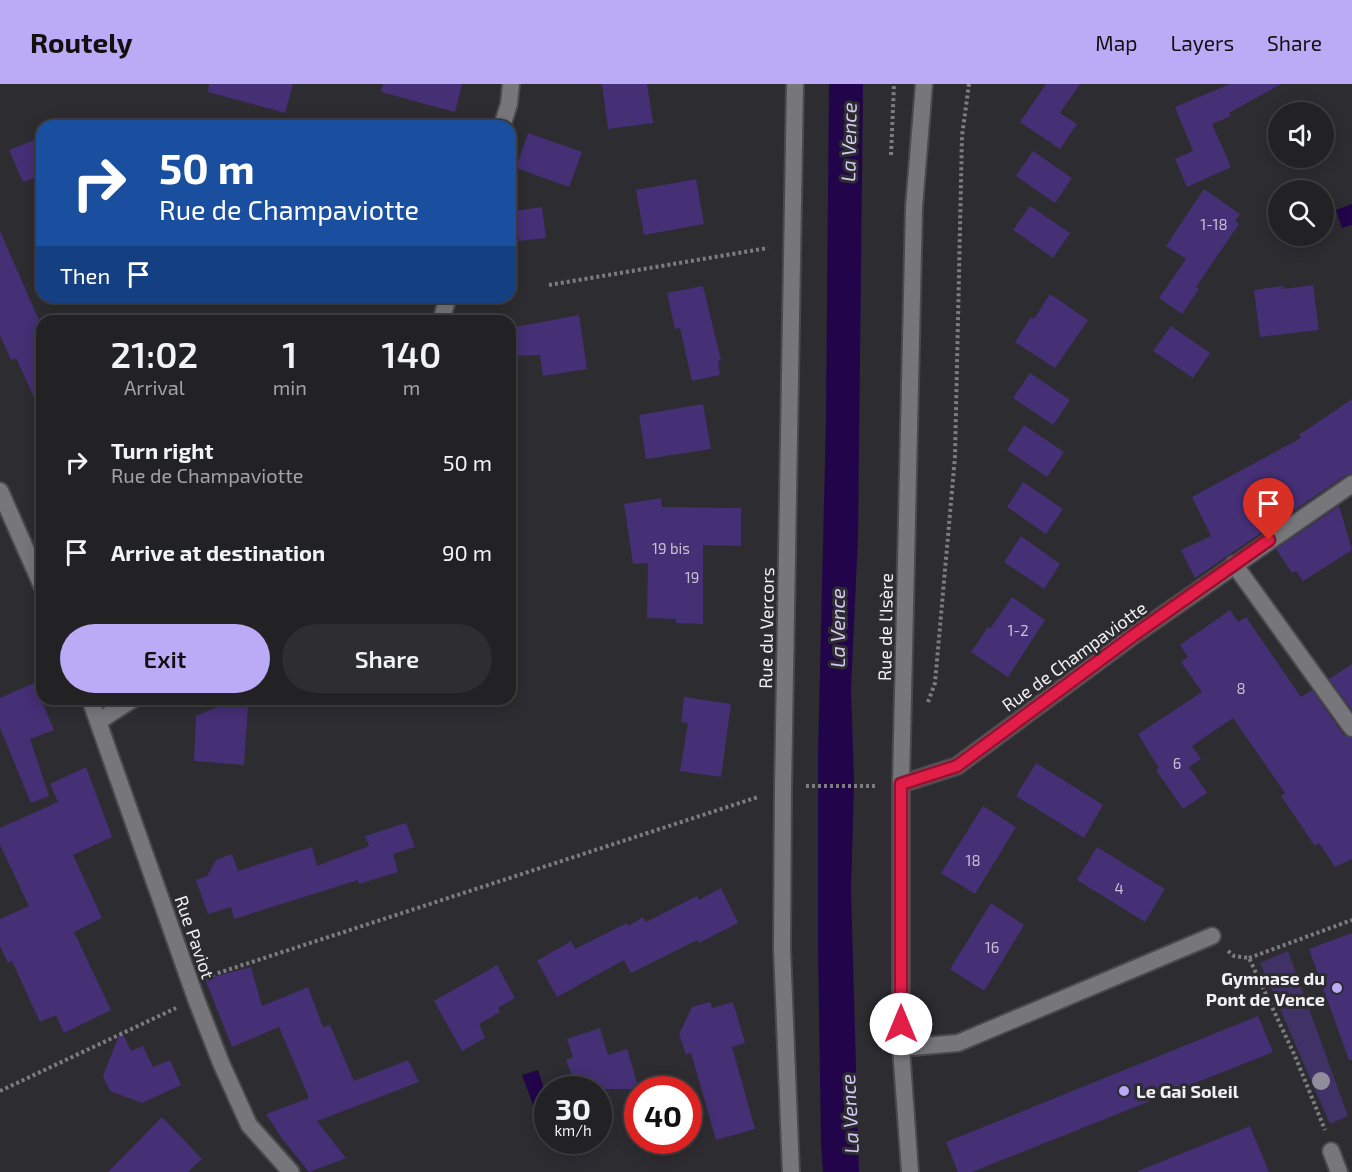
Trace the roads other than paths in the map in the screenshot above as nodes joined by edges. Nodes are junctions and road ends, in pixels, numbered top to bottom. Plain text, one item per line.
1 (511, 84) edge
2 (795, 84) edge
3 (924, 84) edge
4 (504, 120) edge
5 (1352, 484) edge
6 (0, 491) edge
7 (1234, 564) junction
8 (36, 572) edge
9 (92, 705) edge
10 (124, 705) edge
11 (99, 721) junction
12 (1352, 728) edge
13 (901, 784) junction
14 (1212, 936) road end
15 (901, 1048) junction
16 (1331, 1151) road end
17 (291, 1172) edge
18 (791, 1172) edge
19 (910, 1172) edge
20 (1339, 1172) edge

1 - 4 street
2 - 18 street, Rue du Vercors
3 - 13 street, Rue de l'Isère
5 - 7 street, Rue de Champaviotte
6 - 8 street
7 - 12 street
7 - 13 street, Rue de Champaviotte
9 - 11 street, Rue Paviot
10 - 11 street
11 - 17 street, Rue Paviot
13 - 15 street, Rue de l'Isère
14 - 15 street
15 - 19 street, Rue de l'Isère
16 - 20 street

